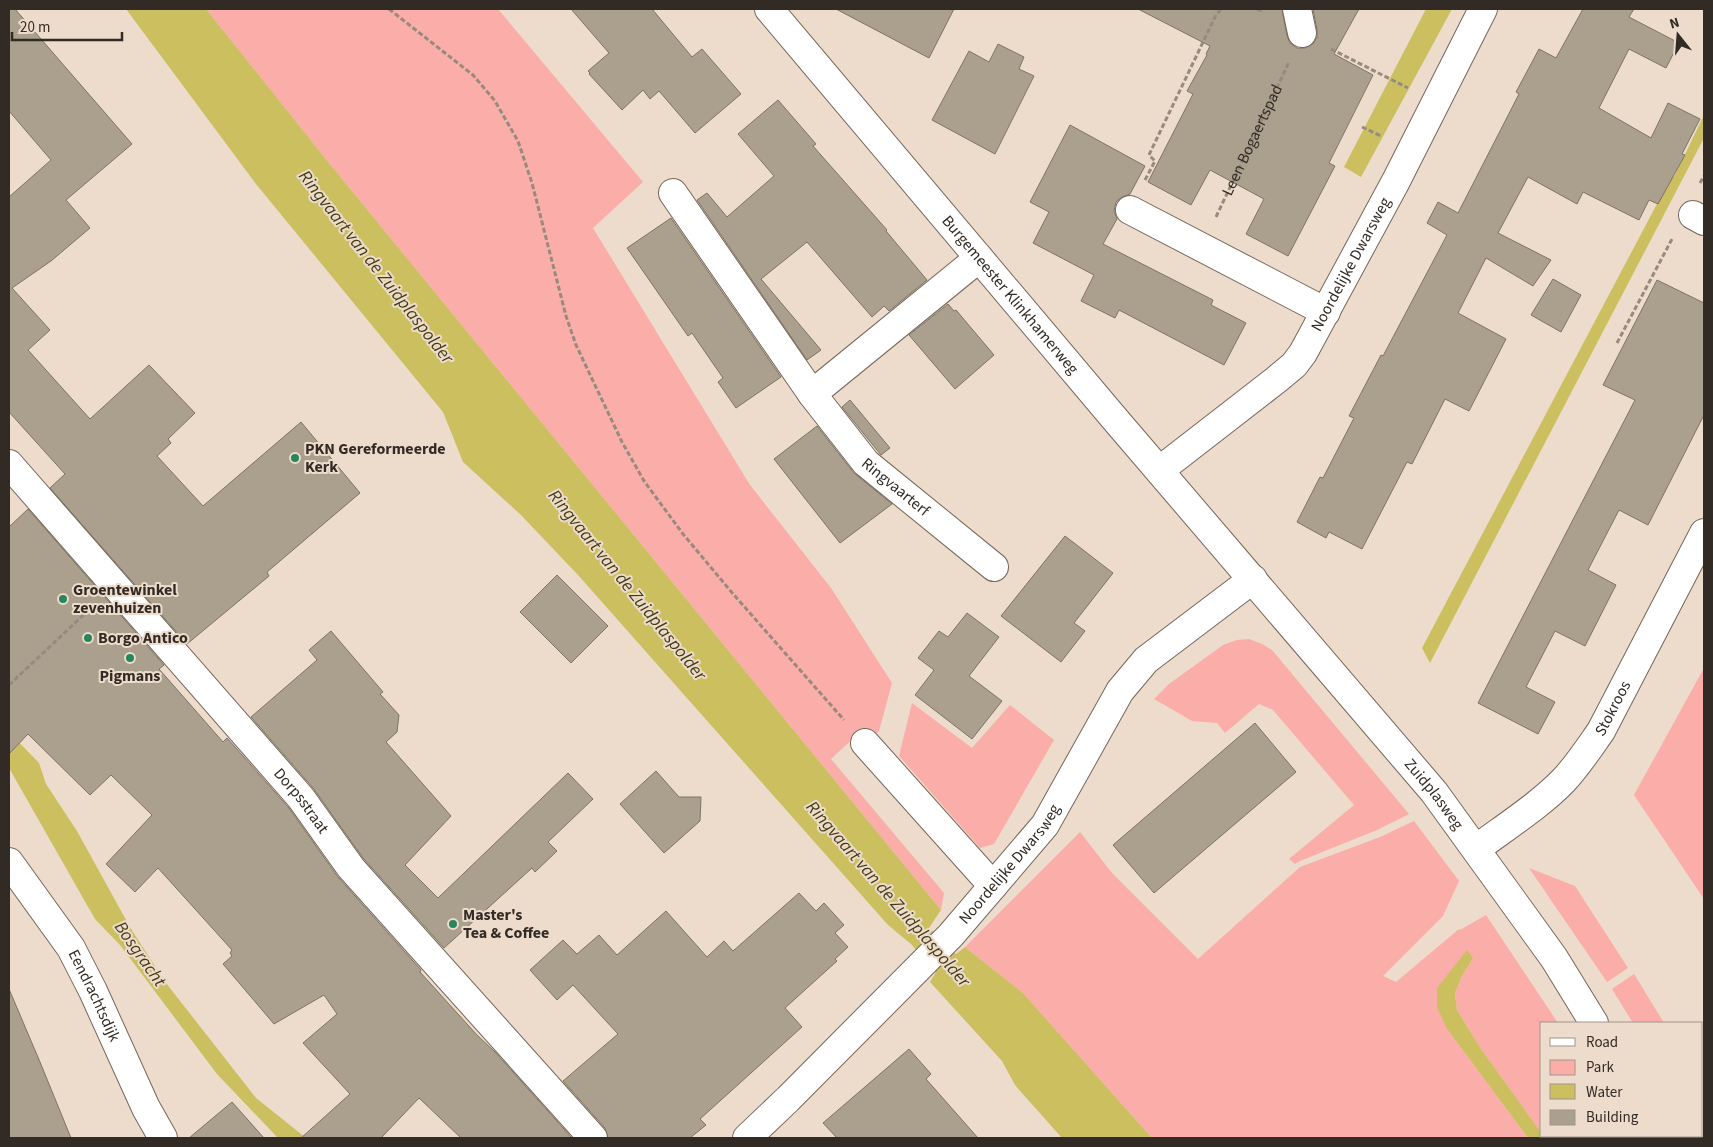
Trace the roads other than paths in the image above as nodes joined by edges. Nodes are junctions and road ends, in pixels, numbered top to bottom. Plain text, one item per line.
1 (769, 9) edge
2 (1483, 9) edge
3 (673, 193) dead end
4 (1130, 210) road end
5 (979, 258) junction
6 (1326, 312) junction
7 (812, 394) junction
8 (9, 464) edge
9 (1160, 470) junction
10 (1704, 533) edge
11 (994, 567) dead end
12 (1253, 579) junction
13 (865, 743) road end
14 (1476, 849) junction
15 (9, 862) edge
16 (993, 886) junction
17 (1593, 1022) edge
18 (163, 1138) edge
19 (593, 1138) edge
20 (747, 1138) edge

1 - 5 street, Burgemeester Klinkhamerweg
2 - 6 street, Noordelijke Dwarsweg
3 - 7 street, Ringvaarterf
4 - 6 street
5 - 7 street
5 - 9 street, Burgemeester Klinkhamerweg
6 - 9 street, Noordelijke Dwarsweg
7 - 11 street, Ringvaarterf
8 - 19 street, Dorpsstraat
9 - 12 street, Burgemeester Klinkhamerweg
10 - 14 street, Stokroos
12 - 14 street, Zuidplasweg
12 - 16 street, Noordelijke Dwarsweg
13 - 16 street
14 - 17 street, Zuidplasweg
15 - 18 street, Eendrachtsdijk
16 - 20 street, Noordelijke Dwarsweg

